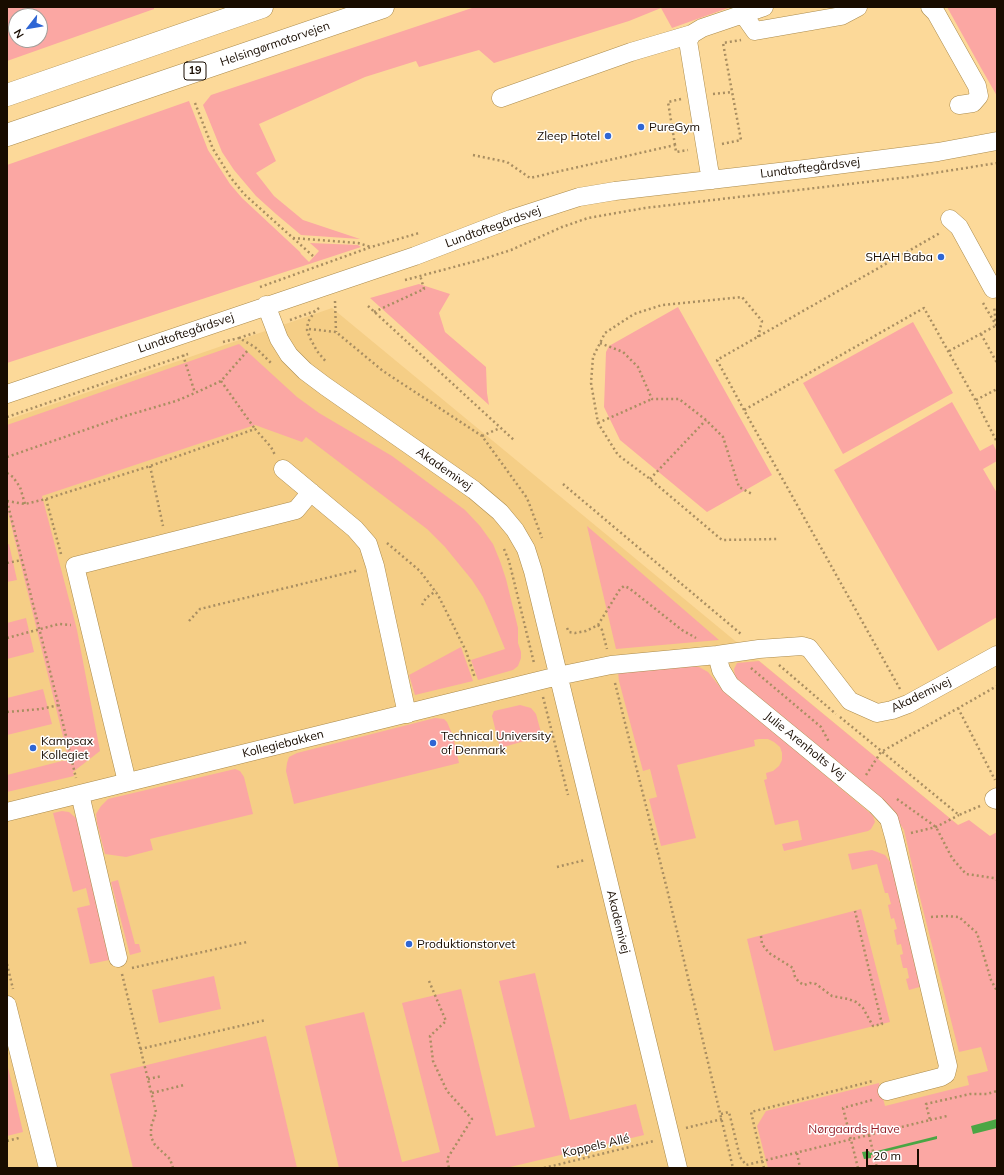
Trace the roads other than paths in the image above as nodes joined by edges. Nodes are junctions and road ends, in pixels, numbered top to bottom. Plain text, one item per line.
1 (262, 7) edge
2 (383, 7) edge
3 (764, 7) edge
4 (858, 7) edge
5 (930, 7) edge
6 (743, 14) junction
7 (692, 34) junction
8 (7, 95) edge
9 (501, 98) dead end
10 (959, 105) dead end
11 (7, 135) edge
12 (997, 141) edge
13 (712, 180) junction
14 (946, 226) road end
15 (990, 291) edge
16 (266, 305) junction
17 (7, 394) edge
18 (284, 469) road end
19 (311, 492) junction
20 (717, 655) junction
21 (997, 655) edge
22 (558, 676) junction
23 (407, 714) junction
24 (127, 782) junction
25 (80, 794) junction
26 (7, 812) edge
27 (120, 964) road end
28 (7, 1005) edge
29 (881, 1095) road end
30 (48, 1168) edge
31 (678, 1168) edge

1 - 8 highway
2 - 11 highway, Helsingørmotorvejen / 19
3 - 6 street
4 - 6 street
5 - 10 street
6 - 7 street
7 - 9 street
7 - 13 street
12 - 13 street, Lundtoftegårdsvej
13 - 16 street, Lundtoftegårdsvej
14 - 15 street
16 - 17 street, Lundtoftegårdsvej
16 - 22 street, Akademivej
18 - 19 street
19 - 23 street
19 - 24 street
20 - 21 street, Akademivej
20 - 22 street, Akademivej
20 - 29 street, Julie Arenholts Vej
22 - 23 street, Kollegiebakken
22 - 31 street, Akademivej
23 - 24 street, Kollegiebakken
24 - 25 street, Kollegiebakken
25 - 26 street, Kollegiebakken
25 - 27 street
28 - 30 street

